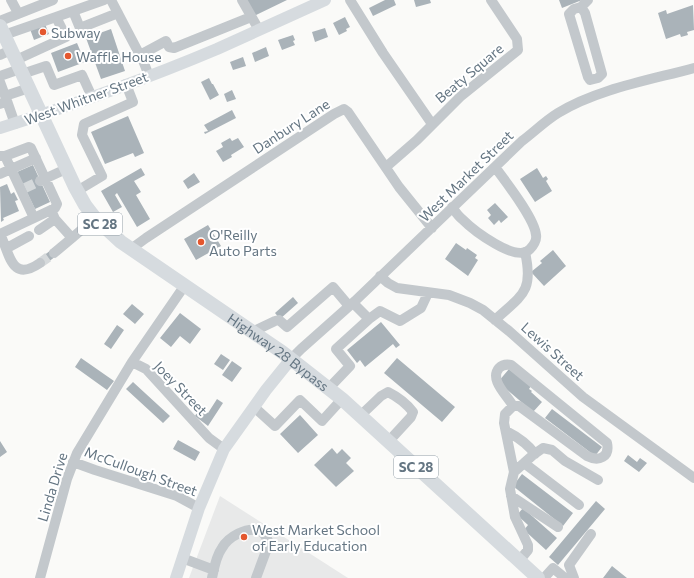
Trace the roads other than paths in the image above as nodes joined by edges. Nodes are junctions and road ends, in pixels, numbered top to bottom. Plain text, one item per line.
1 (11, 0) edge
2 (104, 0) edge
3 (111, 0) edge
4 (242, 0) edge
5 (350, 0) edge
6 (491, 0) edge
7 (50, 1) edge
8 (318, 1) edge
9 (585, 4) edge
10 (73, 11) junction
11 (18, 13) junction
12 (118, 13) junction
13 (56, 17) junction
14 (251, 17) junction
15 (1, 28) edge
16 (258, 30) junction
17 (140, 55) junction
18 (14, 61) edge
19 (694, 68) edge
20 (0, 76) edge
21 (149, 76) junction
22 (595, 79) junction
23 (126, 84) junction
24 (29, 88) junction
25 (2, 93) edge
26 (599, 94) junction
27 (92, 97) junction
28 (42, 115) junction
29 (14, 124) junction
30 (432, 124) junction
31 (0, 128) edge
32 (2, 156) edge
33 (36, 158) junction
34 (386, 167) junction
35 (495, 167) junction
36 (11, 169) junction
37 (66, 169) junction
38 (0, 174) edge
39 (43, 180) junction
40 (77, 191) junction
41 (452, 207) junction
42 (53, 215) junction
43 (34, 218) junction
44 (95, 218) junction
45 (432, 228) junction
46 (40, 230) dead end
47 (0, 234) edge
48 (29, 236) dead end
49 (72, 238) junction
50 (7, 248) junction
51 (131, 249) junction
52 (525, 252) junction
53 (54, 253) tunnel mouth
54 (40, 263) tunnel mouth
55 (380, 276) junction
56 (185, 285) junction
57 (428, 292) junction
58 (351, 304) junction
59 (369, 319) junction
60 (495, 320) junction
61 (272, 323) junction
62 (252, 332) junction
63 (269, 344) junction
64 (291, 360) junction
65 (132, 362) junction
66 (328, 389) junction
67 (342, 400) junction
68 (513, 406) junction
69 (254, 407) junction
70 (360, 416) junction
71 (506, 431) junction
72 (388, 442) junction
73 (224, 449) junction
74 (535, 454) junction
75 (73, 462) junction
76 (524, 463) junction
77 (514, 472) junction
78 (694, 478) edge
79 (598, 480) dead end
80 (511, 496) junction
81 (579, 505) dead end
82 (199, 508) junction
83 (558, 527) dead end
84 (591, 534) dead end
85 (182, 558) junction
86 (519, 561) junction
87 (213, 574) edge
88 (40, 578) edge
89 (176, 578) edge
90 (256, 578) edge
91 (538, 578) edge
92 (544, 578) edge
93 (564, 578) edge
94 (574, 578) edge

1 - 11 street
2 - 10 street
3 - 12 street
4 - 14 street
5 - 30 street, Beaty Square
6 - 30 street, Beaty Square
7 - 11 street
8 - 16 main road, West Whitner Street
9 - 22 street
9 - 22 street
10 - 12 street
10 - 13 street
11 - 15 street
12 - 17 street
13 - 15 street
13 - 18 street
14 - 16 street
14 - 17 street
15 - 18 highway, SC 28
16 - 21 main road, West Whitner Street
17 - 21 street
18 - 20 street
18 - 24 highway, SC 28
18 - 27 street
19 - 26 street, West Market Street
21 - 23 main road, West Whitner Street
22 - 26 street
23 - 27 main road, West Whitner Street
23 - 40 street
24 - 25 street
24 - 28 highway, SC 28
25 - 29 street
26 - 35 street, West Market Street
27 - 28 main road, West Whitner Street
28 - 29 main road, West Whitner Street
28 - 37 highway, Highway 28 Bypass / SC 28
29 - 31 main road, West Whitner Street
30 - 34 street, Beaty Square
32 - 33 street
32 - 36 street
33 - 36 street
33 - 39 street
34 - 45 street, Danbury Lane
34 - 51 street, Danbury Lane
35 - 41 street, West Market Street
35 - 52 street
36 - 38 street
36 - 43 street
37 - 39 street
37 - 40 highway, Highway 28 Bypass / SC 28
39 - 42 street
40 - 44 highway, Highway 28 Bypass / SC 28
41 - 45 street, West Market Street
41 - 52 street
42 - 43 street
42 - 46 street
42 - 49 street
43 - 47 street
44 - 49 street
44 - 51 highway, Highway 28 Bypass / SC 28
45 - 55 street, West Market Street
47 - 50 street
48 - 50 street
49 - 53 street
50 - 54 street
51 - 56 highway, Highway 28 Bypass / SC 28
52 - 60 street
55 - 57 street, Lewis Street
55 - 58 street, West Market Street
56 - 62 highway, Highway 28 Bypass / SC 28
56 - 65 street, Joey Street
57 - 59 street
57 - 60 street, Lewis Street
58 - 59 street
58 - 61 street
58 - 64 street, West Market Street
59 - 66 street
60 - 78 street, Lewis Street
61 - 62 street
61 - 63 street
62 - 63 highway, Highway 28 Bypass / SC 28
63 - 64 highway, Highway 28 Bypass / SC 28
64 - 66 highway, Highway 28 Bypass / SC 28
64 - 69 main road
65 - 73 street, Joey Street
65 - 75 street, Linda Drive
66 - 67 highway, Highway 28 Bypass / SC 28
67 - 69 street
67 - 70 highway, Highway 28 Bypass / SC 28
68 - 68 street
68 - 71 street
69 - 73 main road
70 - 72 highway, Highway 28 Bypass / SC 28
70 - 72 street
71 - 74 street
71 - 77 street
72 - 86 highway, Highway 28 Bypass / SC 28
73 - 82 main road
74 - 76 street
74 - 79 street
75 - 82 street, McCullough Street
75 - 88 street, Linda Drive
76 - 77 street
76 - 81 street
77 - 80 street
80 - 83 street
80 - 86 street
82 - 85 main road
84 - 94 street
85 - 87 street
85 - 89 main road
86 - 91 highway, Highway 28 Bypass / SC 28
87 - 90 street
92 - 93 street

